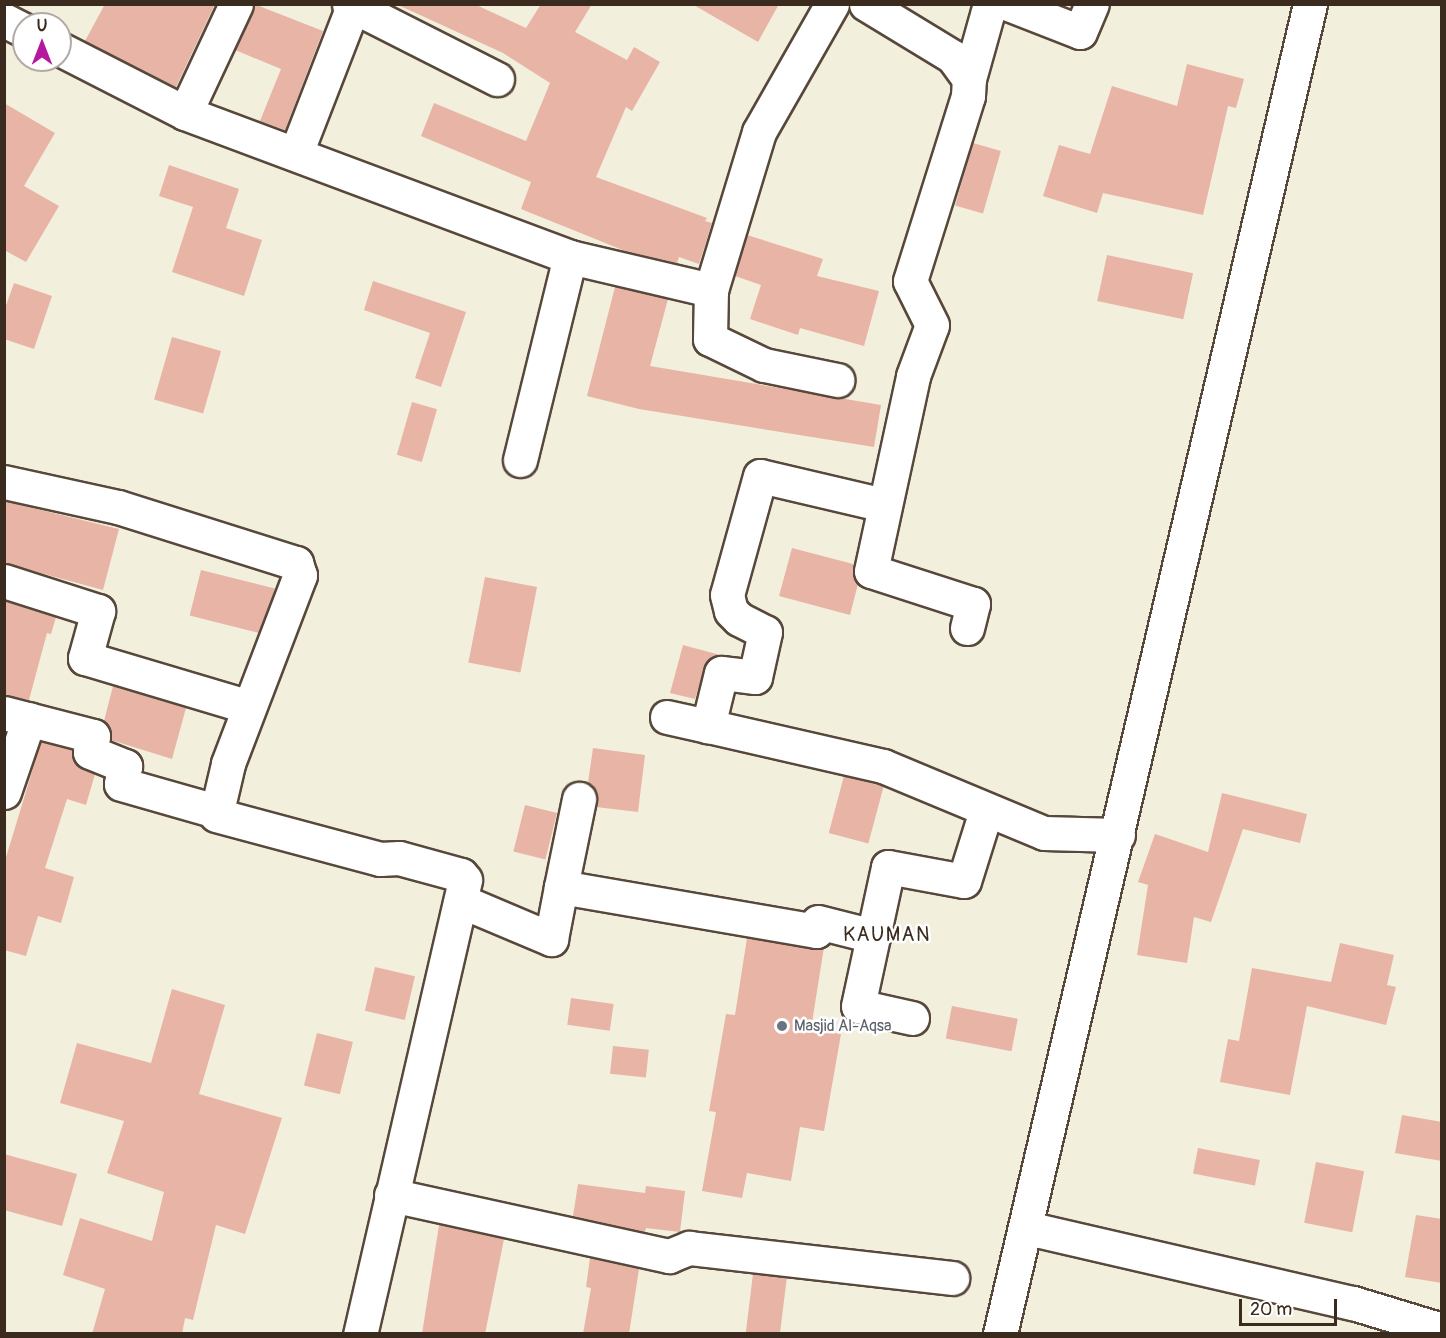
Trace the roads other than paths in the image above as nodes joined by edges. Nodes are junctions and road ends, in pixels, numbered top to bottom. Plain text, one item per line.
1 (236, 4) edge
2 (832, 4) edge
3 (866, 4) edge
4 (990, 4) edge
5 (1008, 4) edge
6 (1092, 4) edge
7 (1310, 4) edge
8 (351, 5) edge
9 (72, 55) edge
10 (497, 79) dead end
11 (969, 79) junction
12 (185, 113) junction
13 (296, 153) junction
14 (570, 257) junction
15 (711, 290) junction
16 (837, 380) dead end
17 (520, 460) dead end
18 (4, 482) edge
19 (884, 505) junction
20 (4, 581) edge
21 (968, 628) dead end
22 (249, 707) junction
23 (17, 716) edge
24 (667, 717) dead end
25 (708, 726) junction
26 (4, 792) edge
27 (579, 800) dead end
28 (216, 811) junction
29 (986, 811) junction
30 (1118, 835) junction
31 (561, 887) junction
32 (461, 901) junction
33 (873, 936) junction
34 (912, 1018) dead end
35 (391, 1195) junction
36 (1027, 1228) junction
37 (952, 1278) dead end
38 (1442, 1330) edge
39 (360, 1334) edge
40 (1000, 1334) edge

1 - 12 street
2 - 15 street
3 - 11 street
4 - 11 street
5 - 6 street
7 - 30 street
8 - 10 street
8 - 13 street
9 - 12 street
11 - 19 street
12 - 13 street
13 - 14 street
14 - 15 street
14 - 17 street
15 - 16 street
18 - 22 street
19 - 21 street
19 - 25 street
20 - 22 street
22 - 28 street
23 - 26 street
23 - 28 street
24 - 25 street
25 - 29 street
27 - 31 street
28 - 32 street
29 - 30 street
29 - 33 street
30 - 36 street
31 - 32 street
31 - 33 street
32 - 35 street
33 - 34 street
35 - 37 street
35 - 39 street
36 - 38 street
36 - 40 street

